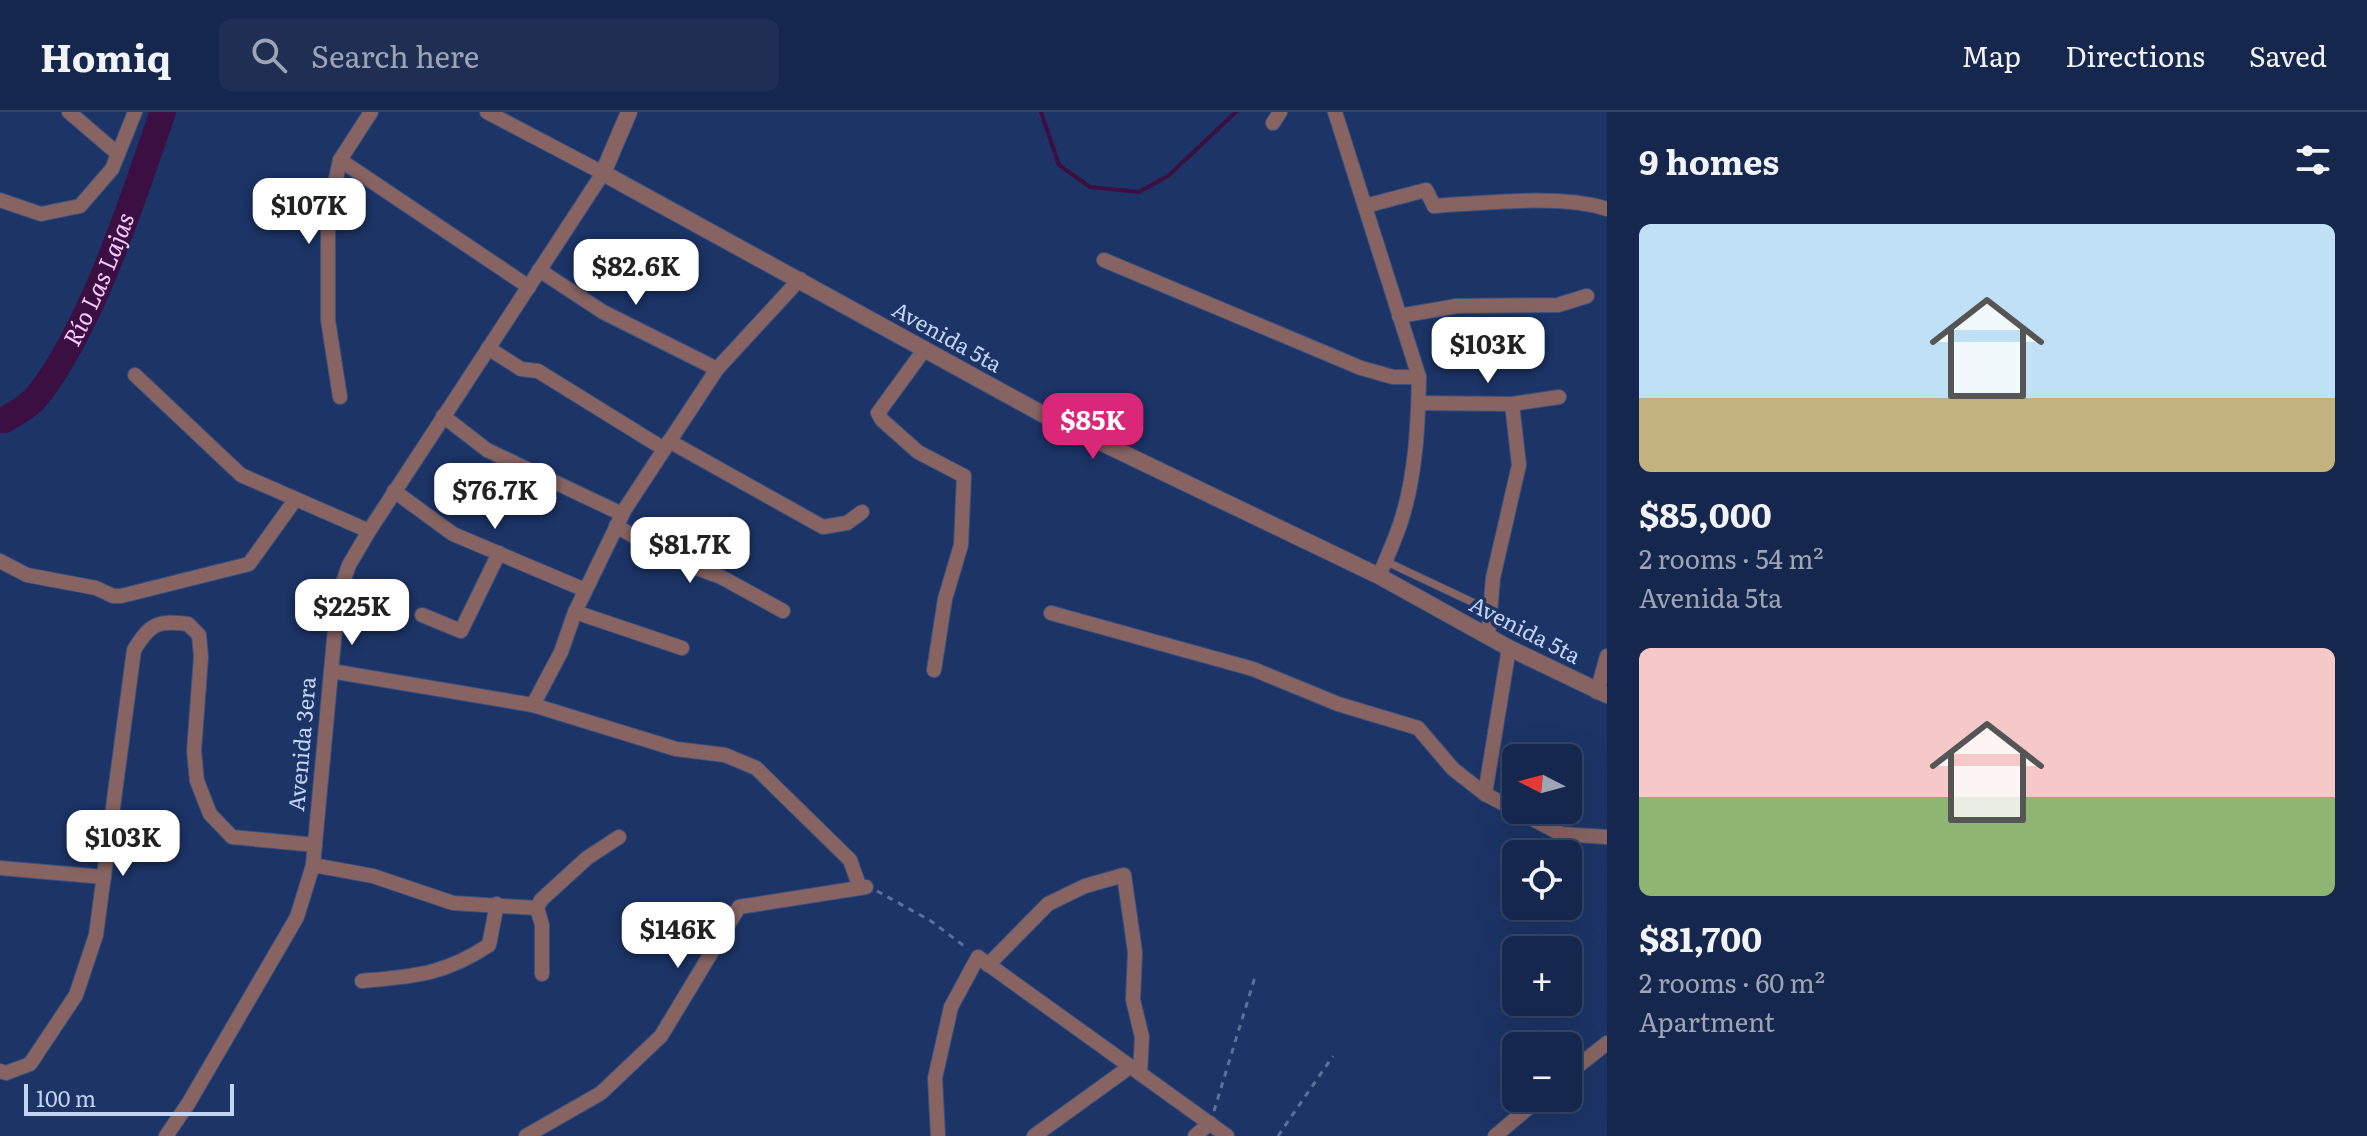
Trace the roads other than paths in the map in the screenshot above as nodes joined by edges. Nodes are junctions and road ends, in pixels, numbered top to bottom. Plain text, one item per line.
1 (69, 112) edge
2 (135, 112) edge
3 (371, 112) edge
4 (487, 112) edge
5 (629, 112) edge
6 (1335, 112) edge
7 (118, 154) junction
8 (340, 160) junction
9 (603, 173) junction
10 (0, 200) edge
11 (1365, 206) junction
12 (1607, 209) edge
13 (1104, 260) dead end
14 (539, 270) junction
15 (800, 279) junction
16 (529, 287) junction
17 (1587, 296) dead end
18 (1399, 316) junction
19 (488, 348) junction
20 (924, 350) junction
21 (717, 369) junction
22 (135, 375) dead end
23 (1419, 377) junction
24 (340, 397) dead end
25 (1559, 397) dead end
26 (1419, 403) junction
27 (1512, 404) junction
28 (443, 416) junction
29 (666, 445) junction
30 (394, 491) junction
31 (295, 500) junction
32 (862, 512) dead end
33 (619, 520) junction
34 (369, 531) junction
35 (499, 553) junction
36 (0, 561) edge
37 (1382, 568) junction
38 (585, 590) junction
39 (1489, 610) junction
40 (783, 611) dead end
41 (575, 612) junction
42 (1051, 613) dead end
43 (422, 615) dead end
44 (1488, 637) junction
45 (682, 648) dead end
46 (1509, 648) junction
47 (1607, 656) edge
48 (934, 670) dead end
49 (331, 671) junction
50 (1602, 693) edge
51 (533, 705) junction
52 (1485, 794) junction
53 (619, 837) dead end
54 (1607, 837) edge
55 (315, 845) junction
56 (313, 865) junction
57 (0, 868) edge
58 (104, 877) junction
59 (497, 904) junction
60 (537, 908) junction
61 (983, 961) junction
62 (542, 974) dead end
63 (362, 981) dead end
64 (1607, 1043) edge
65 (1582, 1063) edge
66 (1136, 1070) junction
67 (0, 1071) edge
68 (1523, 1112) edge
69 (1210, 1123) junction
70 (166, 1136) edge
71 (526, 1136) edge
72 (938, 1136) edge
73 (1034, 1136) edge
74 (1195, 1136) edge
75 (1227, 1136) edge
76 (1495, 1136) edge

1 - 7 street
2 - 7 street
3 - 8 street
4 - 9 street, Avenida 5ta
5 - 9 street, Avenida 3era
6 - 11 street
7 - 10 street
8 - 16 street
8 - 24 street
9 - 14 street, Avenida 3era
9 - 15 street, Avenida 5ta
11 - 12 street
11 - 18 street
13 - 23 street
14 - 16 street, Avenida 3era
14 - 21 street
15 - 20 street, Avenida 5ta
15 - 21 street
16 - 19 street, Avenida 3era
17 - 18 street
18 - 23 street
19 - 28 street, Avenida 3era
19 - 29 street
20 - 37 street, Avenida 5ta
20 - 48 street
21 - 29 street
22 - 31 street
23 - 26 street
25 - 27 street
26 - 27 street
26 - 37 street
27 - 39 street
28 - 30 street, Avenida 3era
28 - 33 street
29 - 32 street
29 - 33 street
30 - 34 street, Avenida 3era
30 - 35 street
31 - 34 street
31 - 36 street
33 - 38 street
33 - 40 street
34 - 49 street, Avenida 3era
35 - 38 street
35 - 43 street
37 - 39 lane
37 - 44 street, Avenida 5ta
38 - 41 street
39 - 44 street
41 - 45 street
41 - 51 street
42 - 52 street
44 - 46 street, Avenida 5ta
46 - 50 street, Avenida 5ta
46 - 52 street
47 - 50 street
49 - 51 street
49 - 55 street, Avenida 3era
51 - 71 street
52 - 54 street
53 - 60 street
55 - 56 street, Avenida 3era
55 - 58 street
56 - 59 street
56 - 70 street, Avenida 3era
57 - 58 street
58 - 67 street
59 - 60 street
59 - 63 street
60 - 62 street
61 - 66 street
61 - 66 street
61 - 72 street
64 - 65 street
66 - 69 street
66 - 73 street
68 - 76 street
69 - 74 street
69 - 75 street

